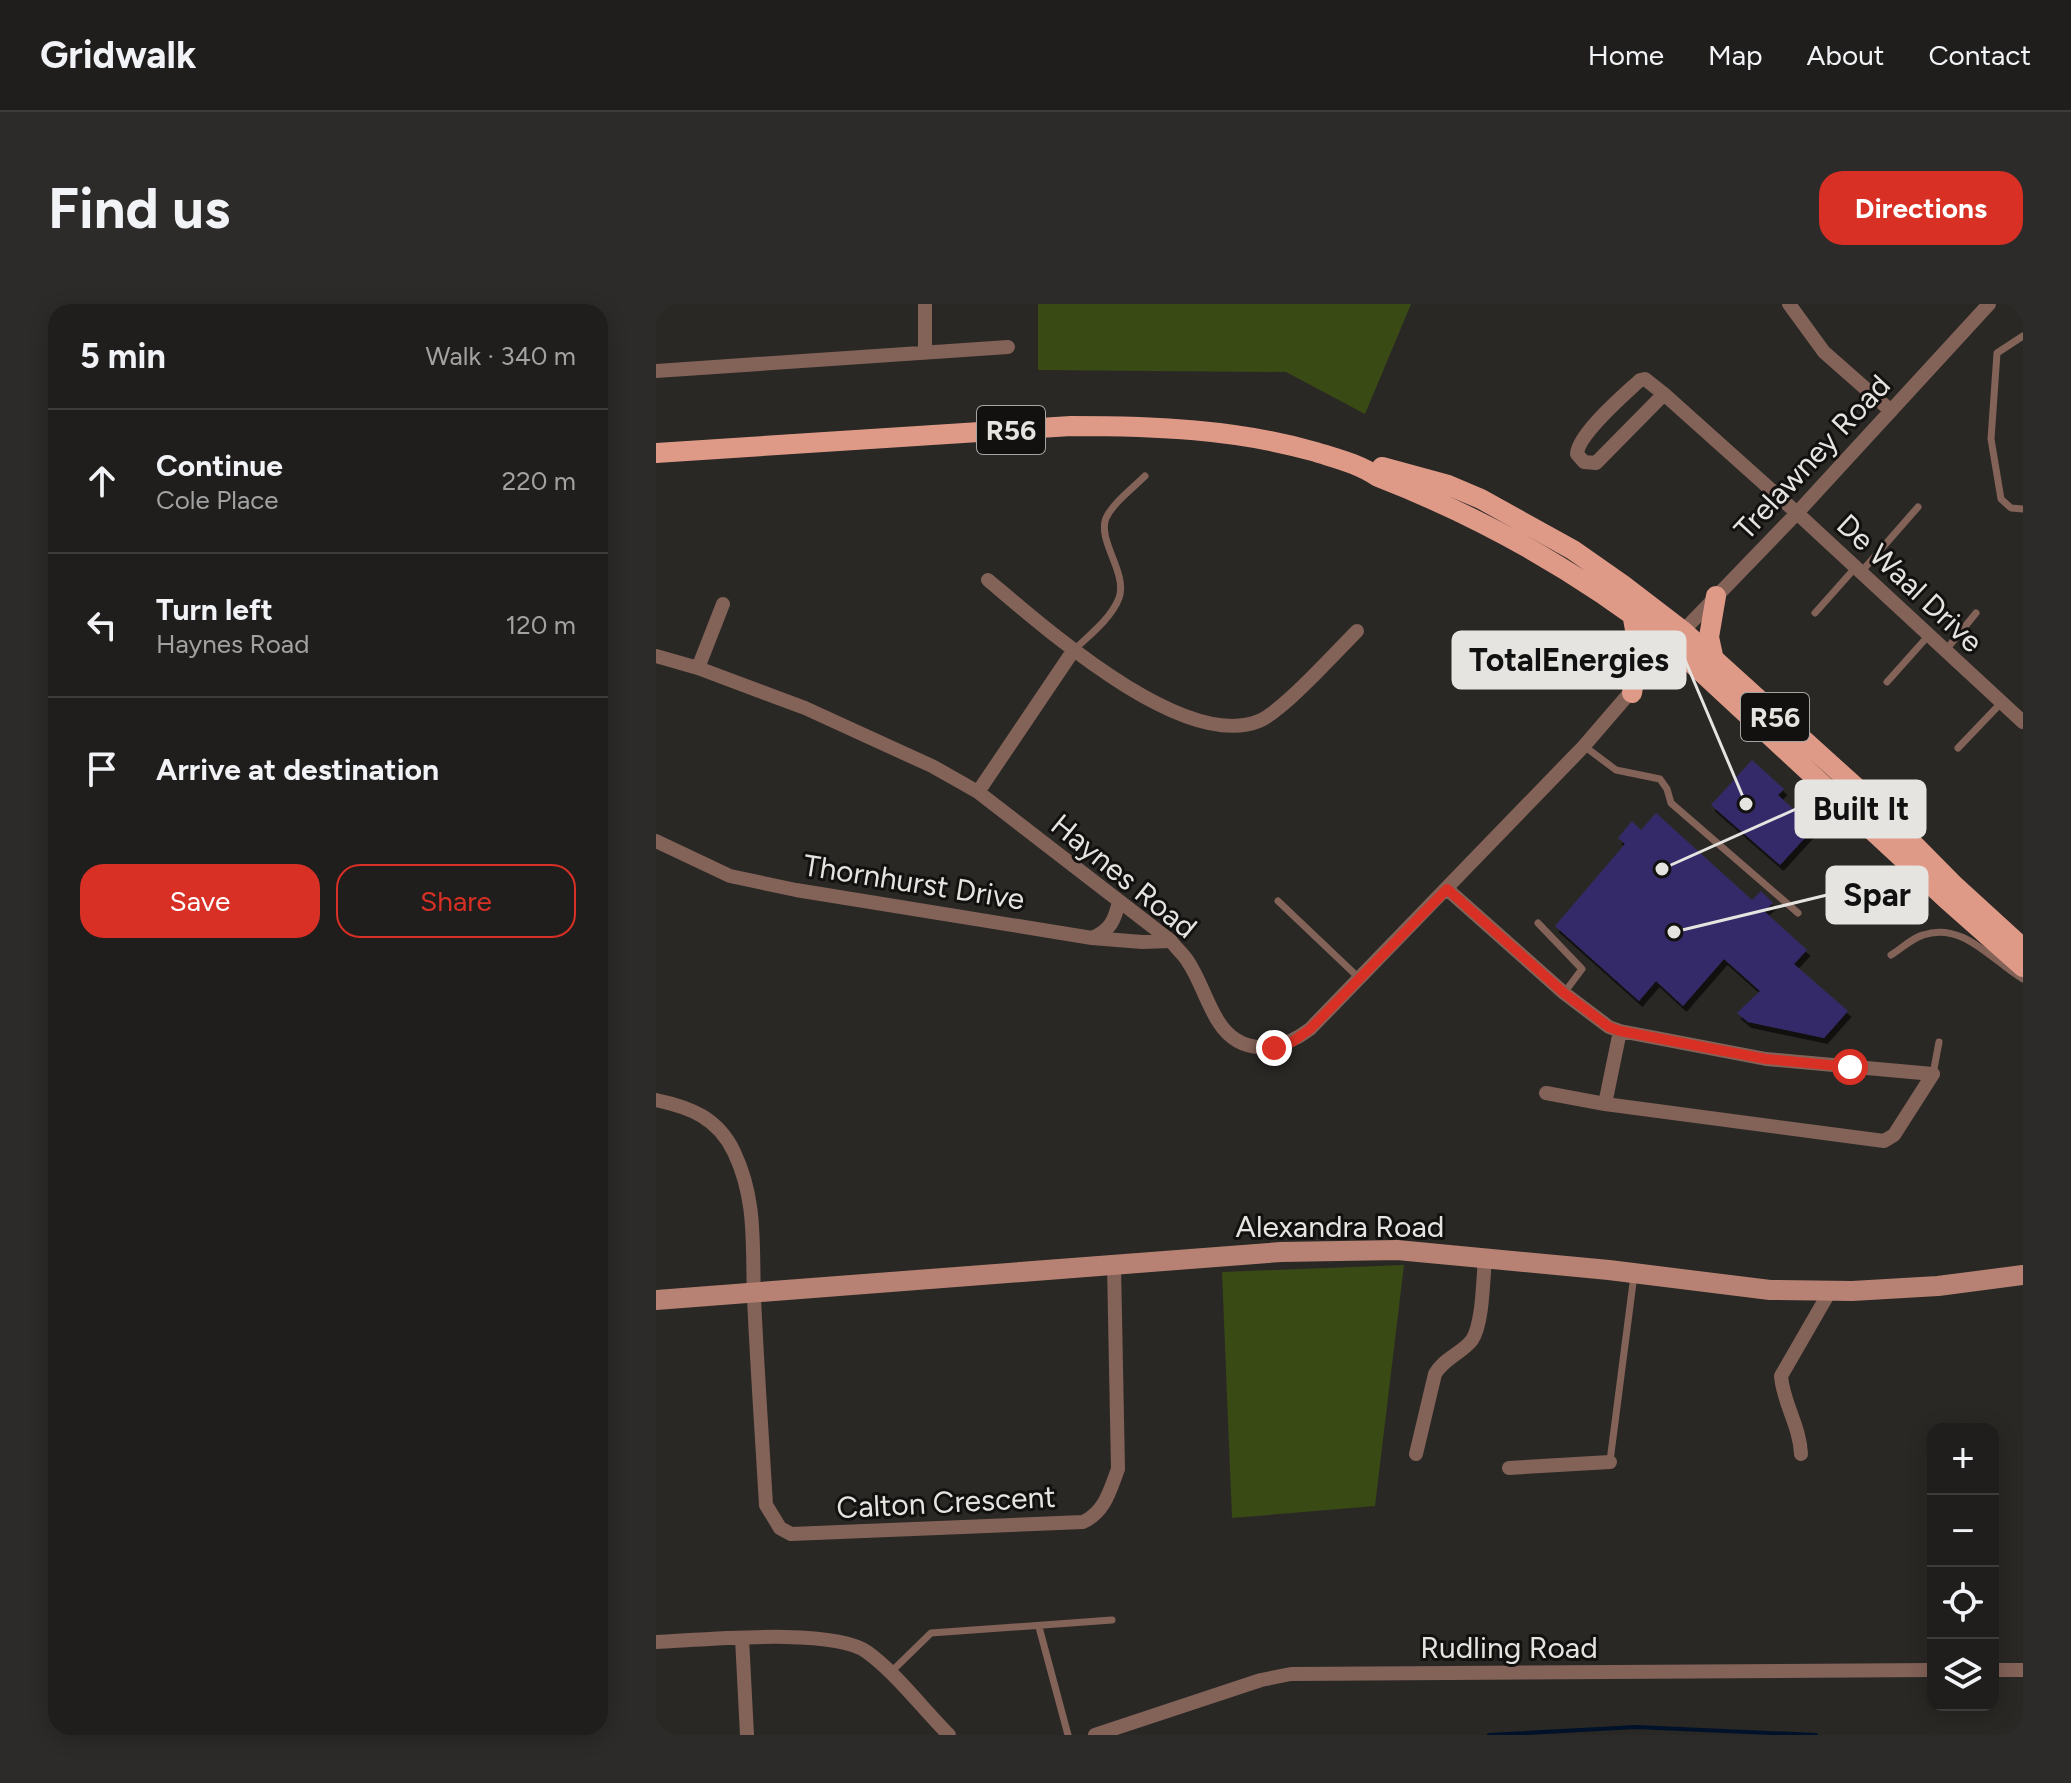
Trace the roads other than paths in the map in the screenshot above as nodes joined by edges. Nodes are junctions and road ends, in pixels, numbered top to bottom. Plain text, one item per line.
1 (925, 304) edge
2 (1789, 304) edge
3 (1989, 304) edge
4 (2023, 336) edge
5 (1008, 347) dead end
6 (925, 351) junction
7 (656, 371) edge
8 (1664, 394) junction
9 (1891, 411) junction
10 (656, 453) edge
11 (1362, 467) junction
12 (1145, 476) dead end
13 (1918, 507) dead end
14 (2023, 509) edge
15 (1797, 513) junction
16 (1858, 570) junction
17 (988, 580) dead end
18 (1716, 596) junction
19 (723, 604) dead end
20 (1632, 613) junction
21 (1815, 613) dead end
22 (1976, 613) dead end
23 (1357, 631) dead end
24 (1929, 635) junction
25 (1677, 638) junction
26 (1073, 651) junction
27 (1945, 651) junction
28 (656, 656) edge
29 (1714, 660) junction
30 (698, 668) junction
31 (1887, 682) dead end
32 (1632, 693) junction
33 (2001, 703) junction
34 (2023, 722) edge
35 (1584, 746) junction
36 (1958, 748) dead end
37 (978, 792) junction
38 (656, 841) edge
39 (1447, 889) junction
40 (1119, 901) junction
41 (1278, 901) dead end
42 (1798, 913) dead end
43 (1538, 923) dead end
44 (1092, 938) junction
45 (1171, 941) junction
46 (2023, 948) edge
47 (1891, 955) dead end
48 (2023, 967) edge
49 (1359, 978) junction
50 (2023, 979) edge
51 (1564, 993) junction
52 (1620, 1031) junction
53 (1939, 1042) dead end
54 (1933, 1074) junction
55 (1546, 1093) dead end
56 (656, 1100) edge
57 (1605, 1104) junction
58 (1485, 1258) junction
59 (1114, 1265) junction
60 (1635, 1273) junction
61 (2023, 1275) edge
62 (1830, 1291) junction
63 (754, 1294) junction
64 (656, 1300) edge
65 (1416, 1454) dead end
66 (1801, 1454) dead end
67 (1610, 1462) joint
68 (1509, 1468) dead end
69 (1112, 1620) dead end
70 (1039, 1627) junction
71 (742, 1638) junction
72 (656, 1642) edge
73 (1927, 1670) edge
74 (1999, 1670) edge
75 (2023, 1670) edge
76 (890, 1674) junction
77 (747, 1735) edge
78 (949, 1735) edge
79 (1068, 1735) edge
80 (1095, 1735) edge

1 - 6 street
2 - 9 street
3 - 9 street, Trelawney Road
4 - 14 lane
5 - 6 street
6 - 7 street
8 - 8 street
8 - 15 street, De Waal Drive
9 - 15 street, Trelawney Road
10 - 11 main road, R56
11 - 20 main road, R56
11 - 25 main road, R56
12 - 26 lane
13 - 16 lane
15 - 16 street, De Waal Drive
15 - 18 street, Trelawney Road
16 - 21 lane
16 - 24 street, De Waal Drive
17 - 26 street
18 - 25 street, Trelawney Road
18 - 29 main road
19 - 30 street
20 - 25 main road, R56
20 - 32 main road
22 - 27 lane
23 - 26 street
24 - 27 street, De Waal Drive
24 - 31 lane
25 - 29 main road, R56
25 - 32 street, Haynes Road
25 - 48 main road, R56
26 - 37 street
27 - 33 street, De Waal Drive
28 - 30 street, Haynes Road
29 - 46 main road, R56
30 - 37 street, Haynes Road
32 - 35 street, Haynes Road
33 - 34 street, De Waal Drive
33 - 36 lane
35 - 39 street, Haynes Road
35 - 42 lane
37 - 40 street, Haynes Road
38 - 44 street, Thornhurst Drive
39 - 49 street, Haynes Road
39 - 51 street
40 - 44 street
40 - 45 street, Haynes Road
41 - 49 lane
43 - 51 lane
44 - 45 street, Thornhurst Drive
45 - 49 street, Haynes Road
47 - 50 lane
51 - 52 street
52 - 54 street
52 - 57 street
53 - 54 lane
54 - 57 street
55 - 57 street
56 - 63 street, Calton Crescent
58 - 59 street, Alexandra Road
58 - 60 street, Alexandra Road
58 - 65 street
59 - 63 street, Alexandra Road
59 - 63 street, Calton Crescent
60 - 62 street, Alexandra Road
60 - 67 lane
61 - 62 street, Alexandra Road
62 - 66 street
63 - 64 street, Alexandra Road
67 - 68 street
69 - 70 lane
70 - 76 lane
70 - 79 lane
71 - 72 street
71 - 76 street
71 - 77 street
73 - 80 street, Rudling Road
74 - 75 street
76 - 78 street

